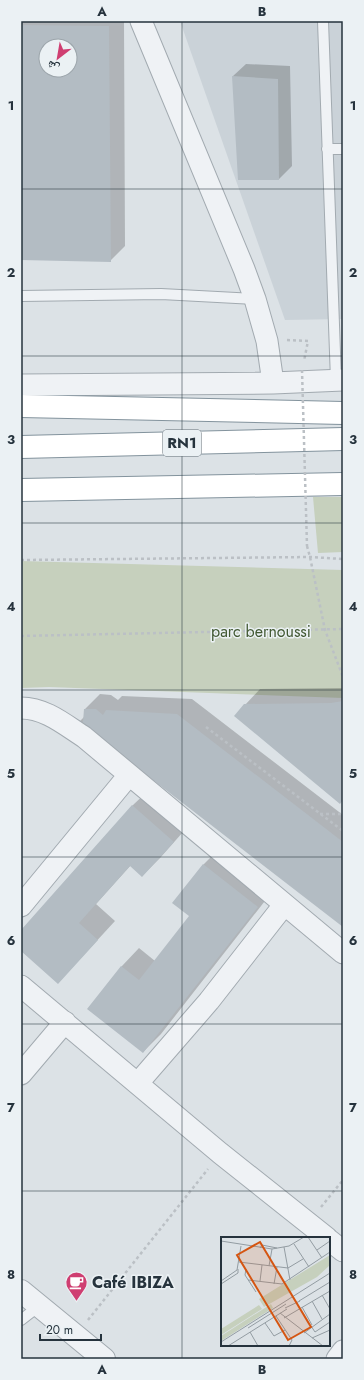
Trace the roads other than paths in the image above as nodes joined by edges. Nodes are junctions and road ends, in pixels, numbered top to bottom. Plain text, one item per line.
1 (141, 21) edge
2 (323, 21) edge
3 (343, 148) edge
4 (327, 149) junction
5 (21, 296) edge
6 (255, 299) junction
7 (339, 380) edge
8 (273, 382) junction
9 (21, 385) edge
10 (21, 406) edge
11 (343, 413) edge
12 (343, 439) edge
13 (21, 447) edge
14 (343, 484) edge
15 (21, 490) edge
16 (21, 708) edge
17 (129, 775) junction
18 (284, 905) junction
19 (21, 906) edge
20 (343, 953) edge
21 (21, 986) edge
22 (65, 1022) junction
23 (21, 1074) edge
24 (138, 1083) junction
25 (326, 1237) edge
26 (330, 1241) edge
27 (343, 1251) edge
28 (21, 1291) edge
29 (39, 1306) junction
30 (21, 1320) edge
31 (343, 1351) edge
32 (104, 1359) edge
33 (337, 1359) edge

1 - 6 street
2 - 4 lane
3 - 4 lane
4 - 7 lane
5 - 6 lane
6 - 8 street
7 - 8 street
8 - 9 street
10 - 11 highway
12 - 13 highway, RN1
14 - 15 highway
16 - 17 street
17 - 18 street
17 - 19 street
18 - 20 street
18 - 24 street
21 - 22 street
22 - 23 street
22 - 24 street
24 - 25 street
26 - 27 street
28 - 29 street
29 - 30 lane
29 - 32 street
31 - 33 street

